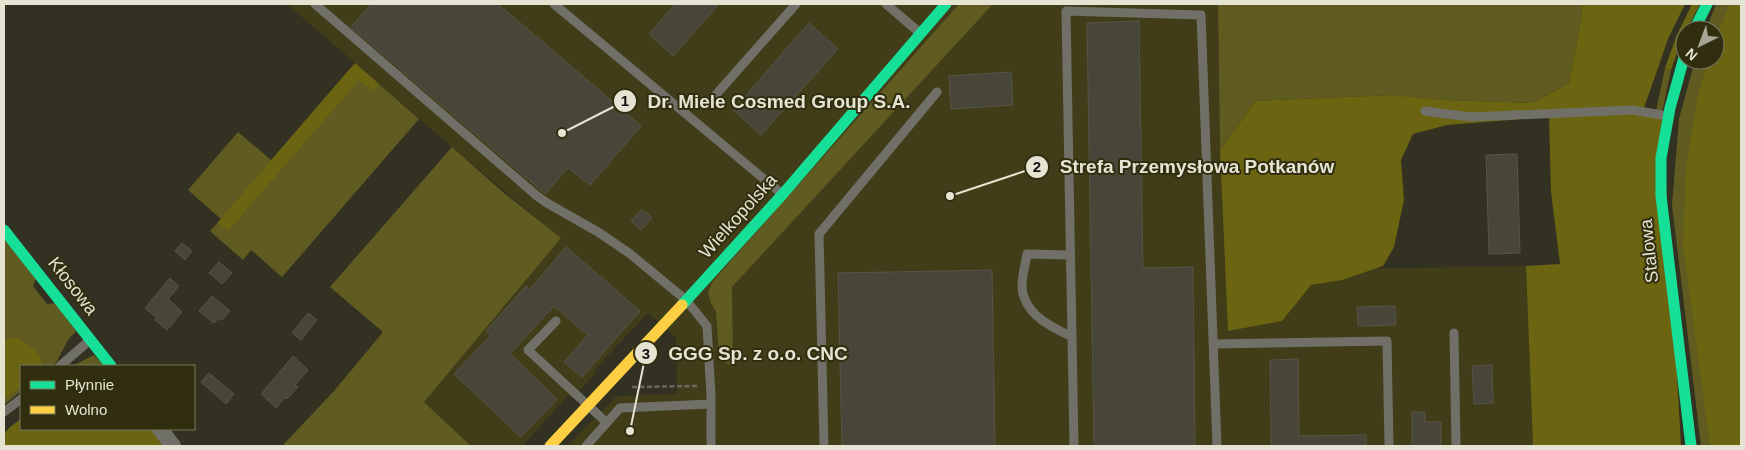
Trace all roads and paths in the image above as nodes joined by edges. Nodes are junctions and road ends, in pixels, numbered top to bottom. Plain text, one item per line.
1 (315, 4) edge
2 (554, 4) edge
3 (796, 4) edge
4 (886, 4) edge
5 (946, 4) edge
6 (1707, 4) edge
7 (1699, 20) edge
8 (920, 34) junction
9 (1681, 70) edge
10 (937, 92) dead end
11 (712, 98) dead end
12 (1425, 111) dead end
13 (1668, 116) junction
14 (782, 194) junction
15 (4, 230) edge
16 (1070, 255) junction
17 (686, 300) junction
18 (556, 321) dead end
19 (1454, 333) dead end
20 (1072, 336) junction
21 (90, 340) junction
22 (1213, 344) junction
23 (61, 365) edge
24 (110, 365) edge
25 (20, 400) edge
26 (711, 404) junction
27 (588, 406) junction
28 (4, 412) edge
29 (606, 422) junction
30 (161, 430) edge
31 (173, 446) edge
32 (550, 446) edge
33 (586, 446) edge
34 (711, 446) edge
35 (824, 446) edge
36 (1074, 446) edge
37 (1217, 446) edge
38 (1389, 446) edge
39 (1456, 446) edge
40 (1691, 446) edge

1 - 17 lane
2 - 14 lane
3 - 11 lane
4 - 8 lane
5 - 8 street, Wielkopolska
6 - 7 street
8 - 14 street, Wielkopolska
9 - 13 street, Stalowa
10 - 35 lane
12 - 13 lane
13 - 40 street, Stalowa
14 - 17 street, Wielkopolska
15 - 21 street, Kłosowa
16 - 20 lane
16 - 20 lane
16 - 22 lane
17 - 26 lane
17 - 27 street, Wielkopolska
18 - 27 lane
19 - 39 lane
20 - 36 lane
21 - 23 lane
21 - 24 street, Kłosowa
22 - 37 lane
22 - 38 lane
25 - 28 lane
26 - 29 lane
26 - 34 lane
27 - 29 lane
27 - 32 street, Wielkopolska
29 - 33 lane
30 - 31 street

